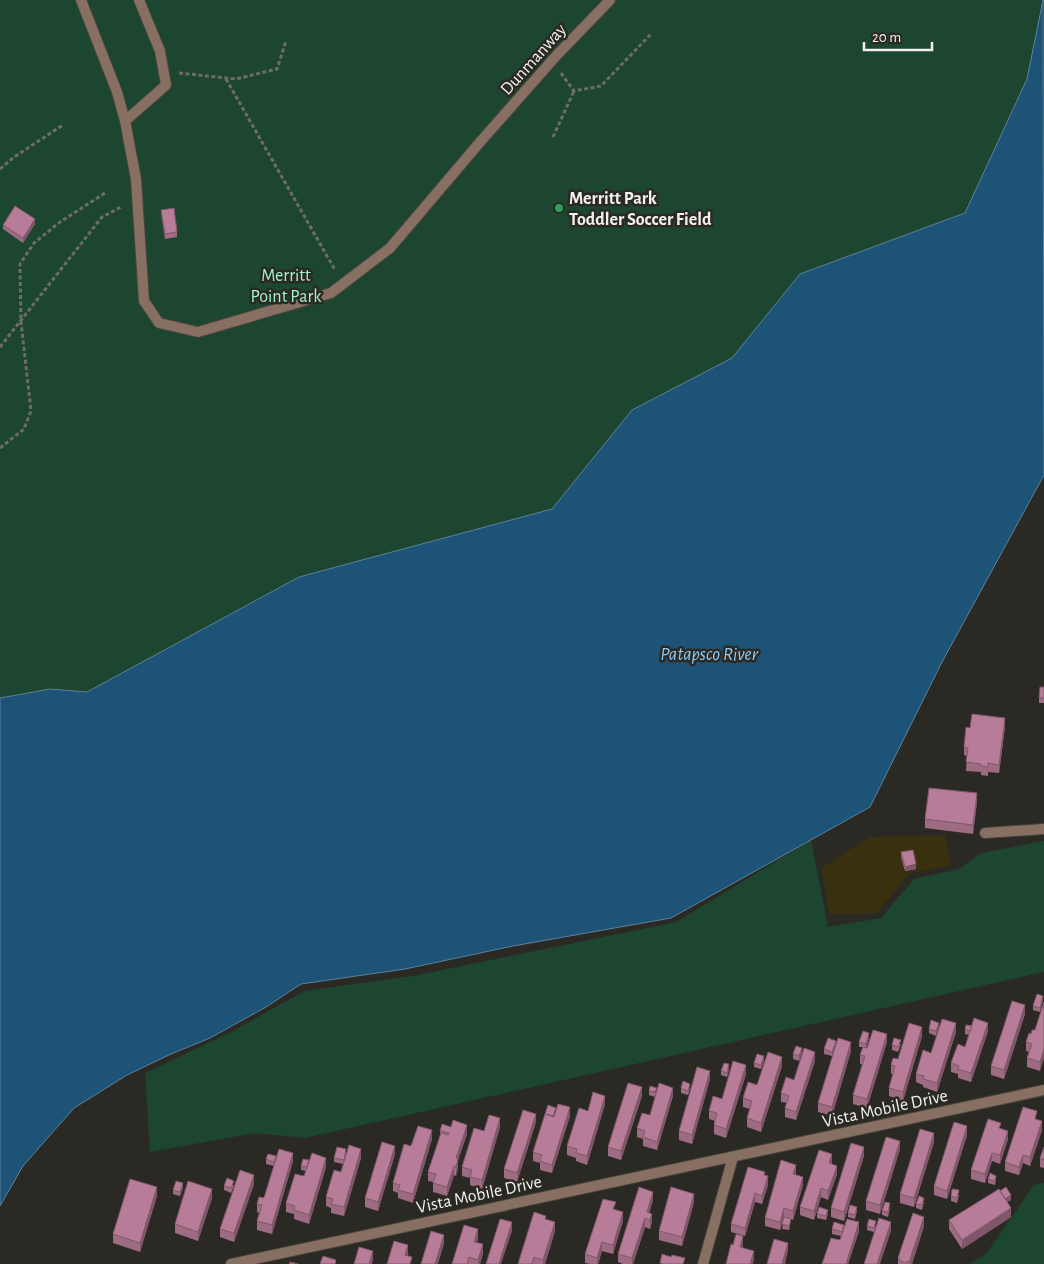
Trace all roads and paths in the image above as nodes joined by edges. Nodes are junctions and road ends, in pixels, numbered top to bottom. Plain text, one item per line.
1 (81, 0) edge
2 (139, 0) edge
3 (610, 0) edge
4 (651, 34) dead end
5 (286, 41) dead end
6 (551, 61) junction
7 (175, 72) dead end
8 (226, 79) junction
9 (574, 91) junction
10 (125, 121) junction
11 (63, 125) dead end
12 (553, 137) dead end
13 (0, 169) edge
14 (105, 193) dead end
15 (137, 206) junction
16 (343, 284) junction
17 (21, 322) junction
18 (0, 347) edge
19 (0, 448) edge
20 (1044, 829) edge
21 (985, 833) dead end
22 (1044, 1090) edge
23 (733, 1157) junction
24 (231, 1264) edge
25 (704, 1264) edge

1 - 10 street, Dunmanway
2 - 10 street
3 - 6 street, Dunmanway
4 - 9 path
5 - 8 path
6 - 9 path
6 - 16 street, Dunmanway
7 - 8 path
8 - 16 path
9 - 12 path
10 - 15 street, Dunmanway
11 - 13 path
14 - 17 path
15 - 16 street, Dunmanway
15 - 17 path
17 - 18 path
17 - 19 path
20 - 21 street
22 - 23 street, Vista Mobile Drive
23 - 24 street, Vista Mobile Drive
23 - 25 street

